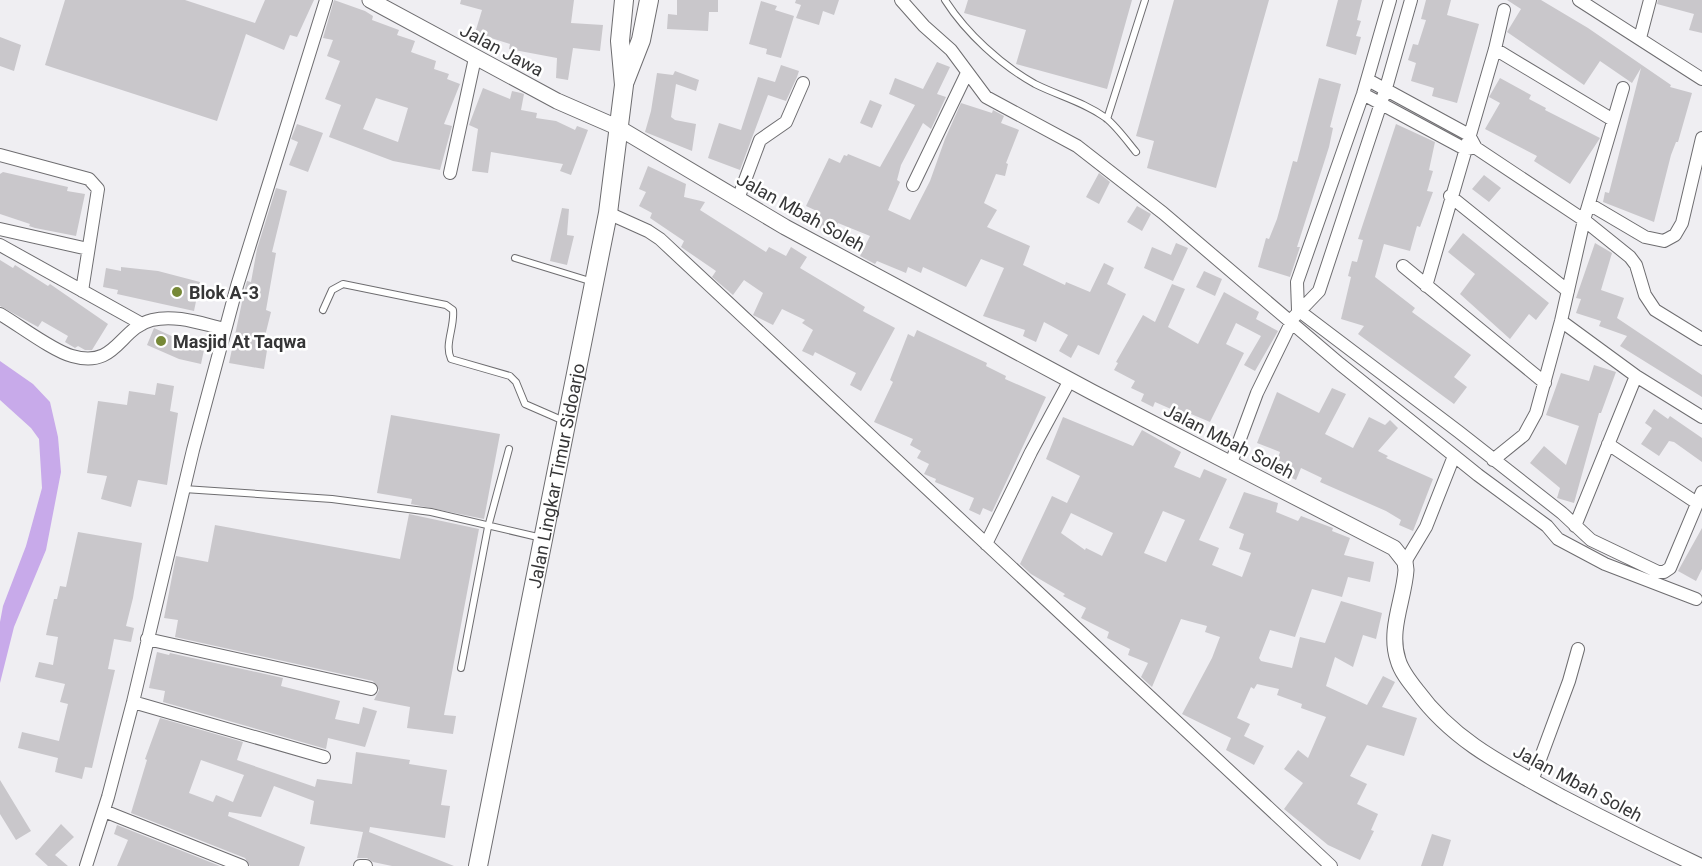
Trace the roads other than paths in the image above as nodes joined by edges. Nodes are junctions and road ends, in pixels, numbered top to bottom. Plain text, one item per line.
1 (326, 0) edge
2 (370, 0) edge
3 (624, 0) edge
4 (650, 0) edge
5 (901, 0) edge
6 (945, 0) edge
7 (1145, 0) edge
8 (1390, 0) edge
9 (1411, 0) edge
10 (1579, 0) edge
11 (1650, 0) edge
12 (1504, 10) dead end
13 (1640, 38) junction
14 (1495, 50) junction
15 (475, 58) junction
16 (967, 73) junction
17 (1368, 80) junction
18 (1702, 80) edge
19 (803, 83) dead end
20 (624, 85) junction
21 (1386, 88) junction
22 (1623, 88) dead end
23 (1363, 94) junction
24 (1381, 102) junction
25 (1107, 119) junction
26 (1613, 120) junction
27 (619, 128) junction
28 (1469, 135) junction
29 (1702, 138) edge
30 (1470, 148) junction
31 (1136, 152) dead end
32 (0, 155) edge
33 (450, 173) dead end
34 (913, 185) dead end
35 (1450, 196) junction
36 (738, 200) junction
37 (1588, 204) junction
38 (608, 213) junction
39 (1584, 220) junction
40 (0, 229) edge
41 (0, 245) edge
42 (88, 249) junction
43 (515, 258) dead end
44 (1403, 266) dead end
45 (594, 282) junction
46 (1426, 286) junction
47 (82, 291) junction
48 (1568, 291) junction
49 (323, 310) dead end
50 (1299, 310) junction
51 (0, 314) edge
52 (1561, 321) junction
53 (1292, 322) junction
54 (142, 324) junction
55 (225, 329) junction
56 (1702, 339) edge
57 (1636, 376) junction
58 (1070, 380) junction
59 (1545, 383) junction
60 (1702, 417) edge
61 (567, 422) junction
62 (1608, 444) junction
63 (509, 449) dead end
64 (1454, 456) junction
65 (1493, 460) junction
66 (1232, 463) junction
67 (184, 489) junction
68 (1699, 497) edge
69 (1575, 526) junction
70 (488, 527) junction
71 (543, 538) junction
72 (986, 544) junction
73 (1405, 562) junction
74 (1695, 599) dead end
75 (147, 639) junction
76 (1578, 649) dead end
77 (461, 668) dead end
78 (371, 689) dead end
79 (133, 702) junction
80 (324, 757) dead end
81 (1532, 781) junction
82 (104, 811) junction
83 (86, 866) edge
84 (242, 866) edge
85 (360, 866) edge
86 (366, 866) edge
87 (478, 866) edge
88 (1331, 866) edge
89 (1700, 866) edge

1 - 55 street
2 - 15 street, Jalan Jawa
3 - 20 main road
4 - 20 main road
5 - 16 street
6 - 25 lane
7 - 25 lane
8 - 17 street
9 - 21 street
10 - 13 street
11 - 13 street
12 - 14 street
13 - 18 street
14 - 26 street
14 - 28 street
15 - 27 street, Jalan Jawa
15 - 33 street
16 - 34 street
16 - 53 street
17 - 21 street
17 - 23 street
19 - 36 street
20 - 27 main road, Jalan Lingkar Timur Sidoarjo
21 - 24 street
21 - 28 street
22 - 26 street
23 - 24 street
23 - 50 street
24 - 30 street
24 - 50 street
25 - 31 lane
26 - 37 street
27 - 36 street, Jalan Mbah Soleh
27 - 38 main road, Jalan Lingkar Timur Sidoarjo
28 - 30 street
29 - 37 street
30 - 35 street
30 - 39 street
32 - 42 street
35 - 46 street
35 - 48 street
36 - 58 street, Jalan Mbah Soleh
37 - 39 street
38 - 45 main road, Jalan Lingkar Timur Sidoarjo
38 - 72 street
39 - 48 street
39 - 56 street
40 - 42 street
41 - 47 street
42 - 47 street
43 - 45 lane
44 - 46 street
45 - 61 main road, Jalan Lingkar Timur Sidoarjo
46 - 59 street
47 - 54 street
48 - 52 street
49 - 61 lane
50 - 53 street
50 - 65 street
51 - 54 street
52 - 57 street
52 - 59 street
53 - 64 street
53 - 66 street
54 - 55 street
55 - 67 street
57 - 60 street
57 - 62 street
58 - 66 street, Jalan Mbah Soleh
58 - 72 street
59 - 65 street
61 - 71 main road, Jalan Lingkar Timur Sidoarjo
62 - 68 street
62 - 69 street
63 - 70 lane
64 - 73 street
64 - 74 street
65 - 69 street
66 - 73 street, Jalan Mbah Soleh
67 - 70 lane
67 - 75 street
68 - 69 street
70 - 71 lane
70 - 77 lane
71 - 87 main road, Jalan Lingkar Timur Sidoarjo
72 - 88 street
73 - 81 street, Jalan Mbah Soleh
75 - 78 street
75 - 79 street
76 - 81 street
79 - 80 street
79 - 82 street
81 - 89 street, Jalan Mbah Soleh
82 - 83 street
82 - 84 street
85 - 86 street

